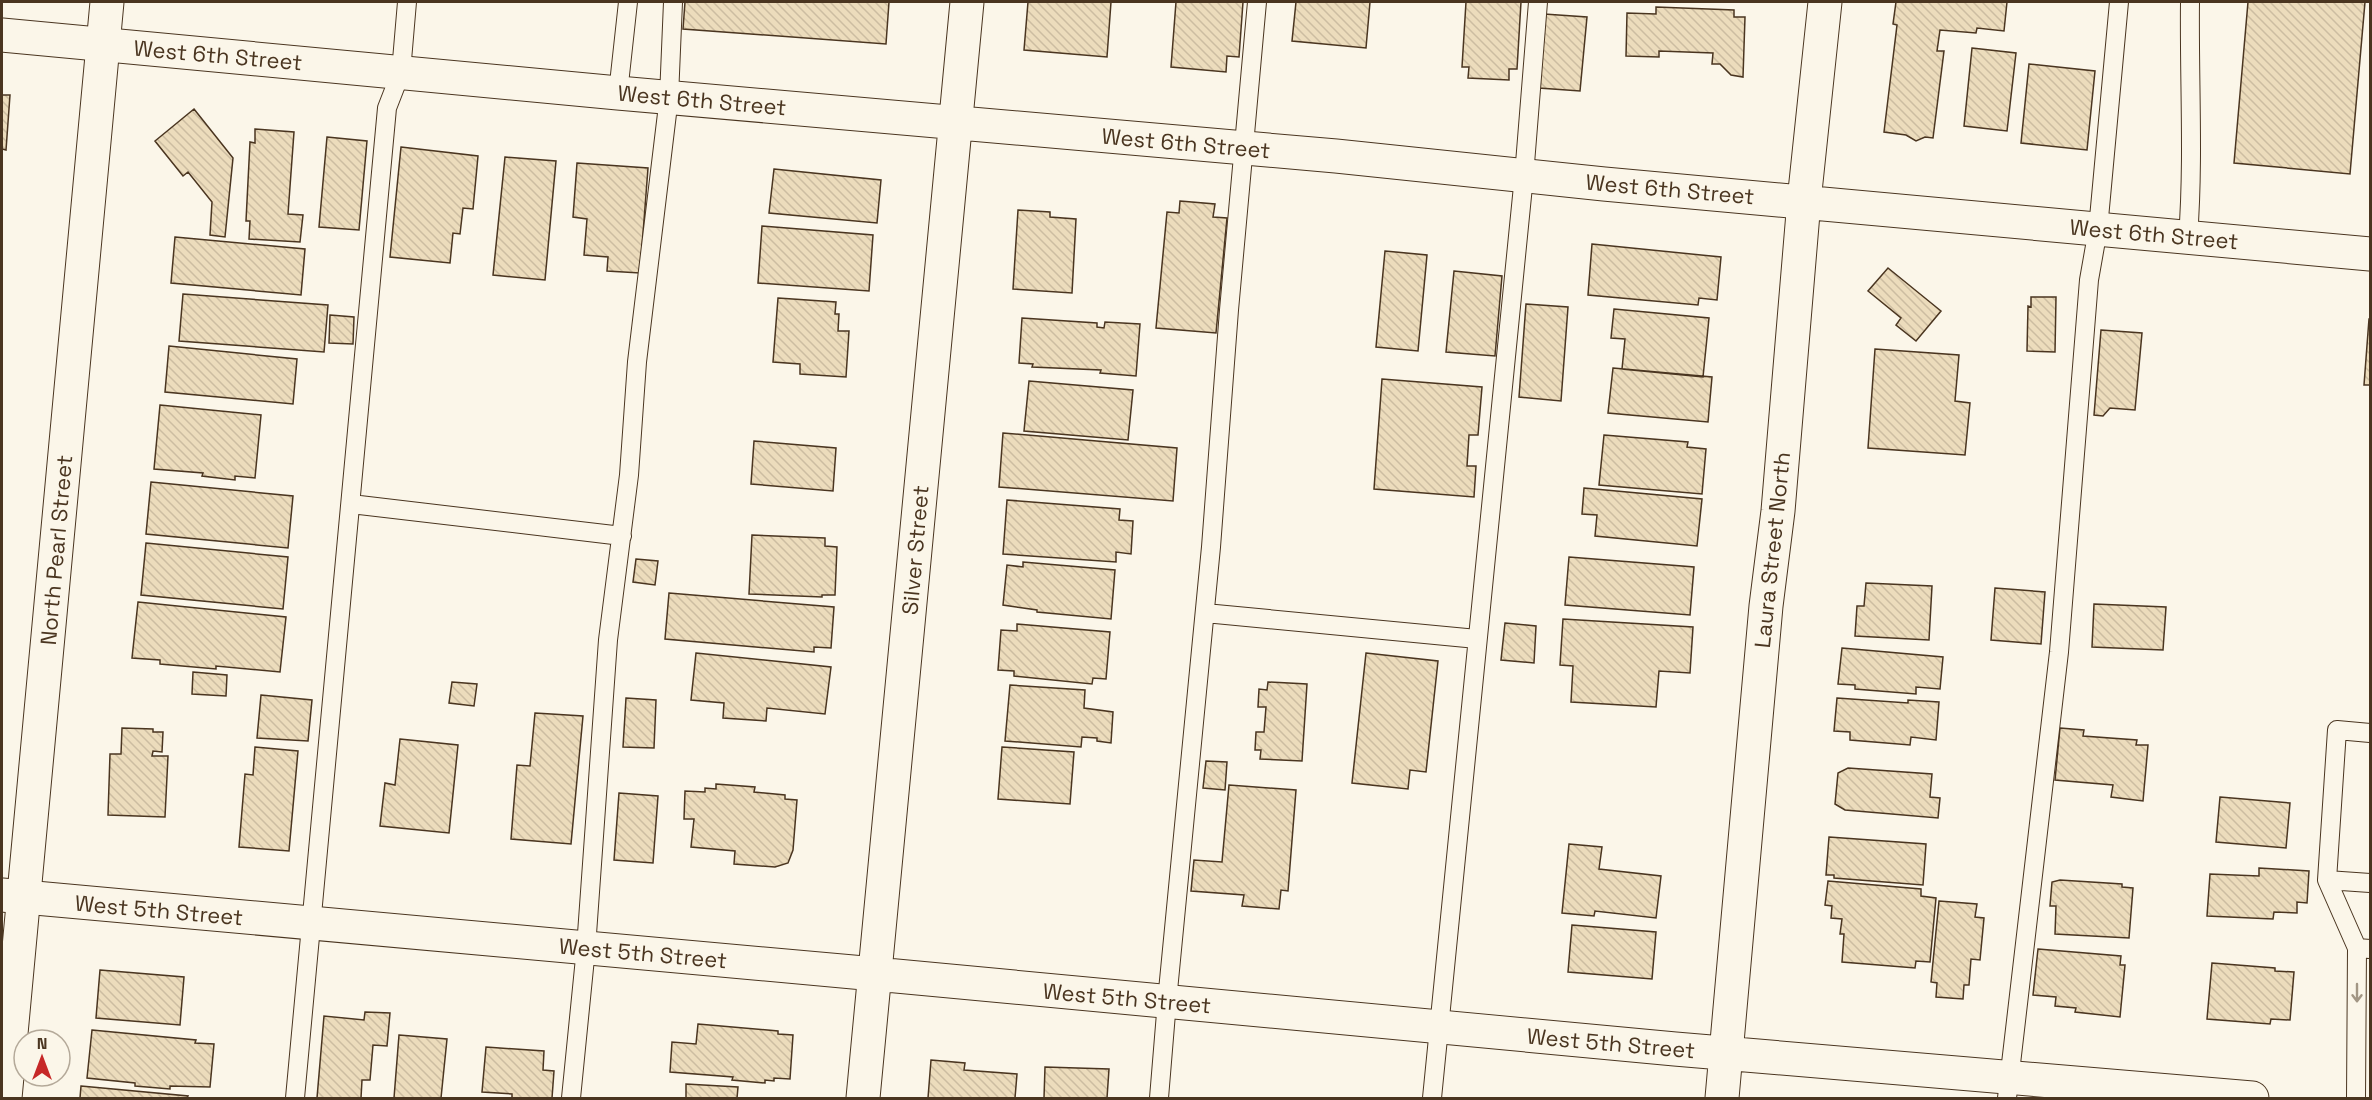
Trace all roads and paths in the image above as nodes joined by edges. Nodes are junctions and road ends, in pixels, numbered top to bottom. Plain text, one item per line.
1 (107, 2) edge
2 (407, 2) edge
3 (628, 2) edge
4 (673, 2) edge
5 (967, 2) edge
6 (1257, 2) edge
7 (1538, 2) edge
8 (1825, 2) edge
9 (2119, 2) edge
10 (2190, 2) edge
11 (2, 35) edge
12 (103, 44) junction
13 (401, 72) junction
14 (618, 93) junction
15 (669, 97) junction
16 (956, 122) junction
17 (1244, 148) junction
18 (1524, 176) junction
19 (1804, 201) junction
20 (2098, 229) junction
21 (2188, 237) junction
22 (2370, 254) edge
23 (351, 504) junction
24 (622, 536) junction
25 (1205, 613) junction
26 (1477, 639) junction
27 (2370, 733) edge
28 (2327, 880) junction
29 (2370, 883) edge
30 (13, 896) edge
31 (311, 923) junction
32 (586, 948) junction
33 (2364, 948) edge
34 (875, 974) junction
35 (1167, 1001) junction
36 (1438, 1027) junction
37 (1726, 1053) junction
38 (2008, 1088) edge
39 (5, 1098) edge
40 (295, 1098) edge
41 (572, 1098) edge
42 (863, 1098) edge
43 (1159, 1098) edge
44 (1432, 1098) edge
45 (1722, 1098) edge
46 (2252, 1098) edge
47 (2356, 1098) edge

1 - 12 street, North Pearl Street
2 - 13 lane
3 - 14 lane
4 - 15 lane
5 - 16 street, Silver Street
6 - 17 lane
7 - 18 lane
8 - 19 street, Laura Street North
9 - 20 lane
10 - 21 lane
11 - 12 street, West 6th Street
12 - 13 street, West 6th Street
12 - 30 street, North Pearl Street
13 - 14 street, West 6th Street
13 - 23 lane
14 - 15 street, West 6th Street
15 - 16 street, West 6th Street
15 - 24 lane
16 - 17 street, West 6th Street
16 - 34 street, Silver Street
17 - 18 street, West 6th Street
17 - 25 lane
18 - 19 street, West 6th Street
18 - 26 lane
19 - 20 street, West 6th Street
19 - 37 street, Laura Street North
20 - 21 street, West 6th Street
20 - 38 lane
21 - 22 street, West 6th Street
23 - 24 lane
23 - 31 lane
24 - 32 lane
25 - 26 lane
25 - 35 lane
26 - 36 lane
27 - 28 lane
28 - 29 lane
28 - 33 lane
30 - 31 street, West 5th Street
30 - 39 street, North Pearl Street
31 - 32 street, West 5th Street
31 - 40 lane
32 - 34 street, West 5th Street
32 - 41 lane
33 -> 47 lane
34 - 35 street, West 5th Street
34 - 42 street, Silver Street
35 - 36 street, West 5th Street
35 - 43 lane
36 - 37 street, West 5th Street
36 - 44 lane
37 - 38 street, West 5th Street
37 - 45 street, Laura Street North
38 - 46 street, West 5th Street

